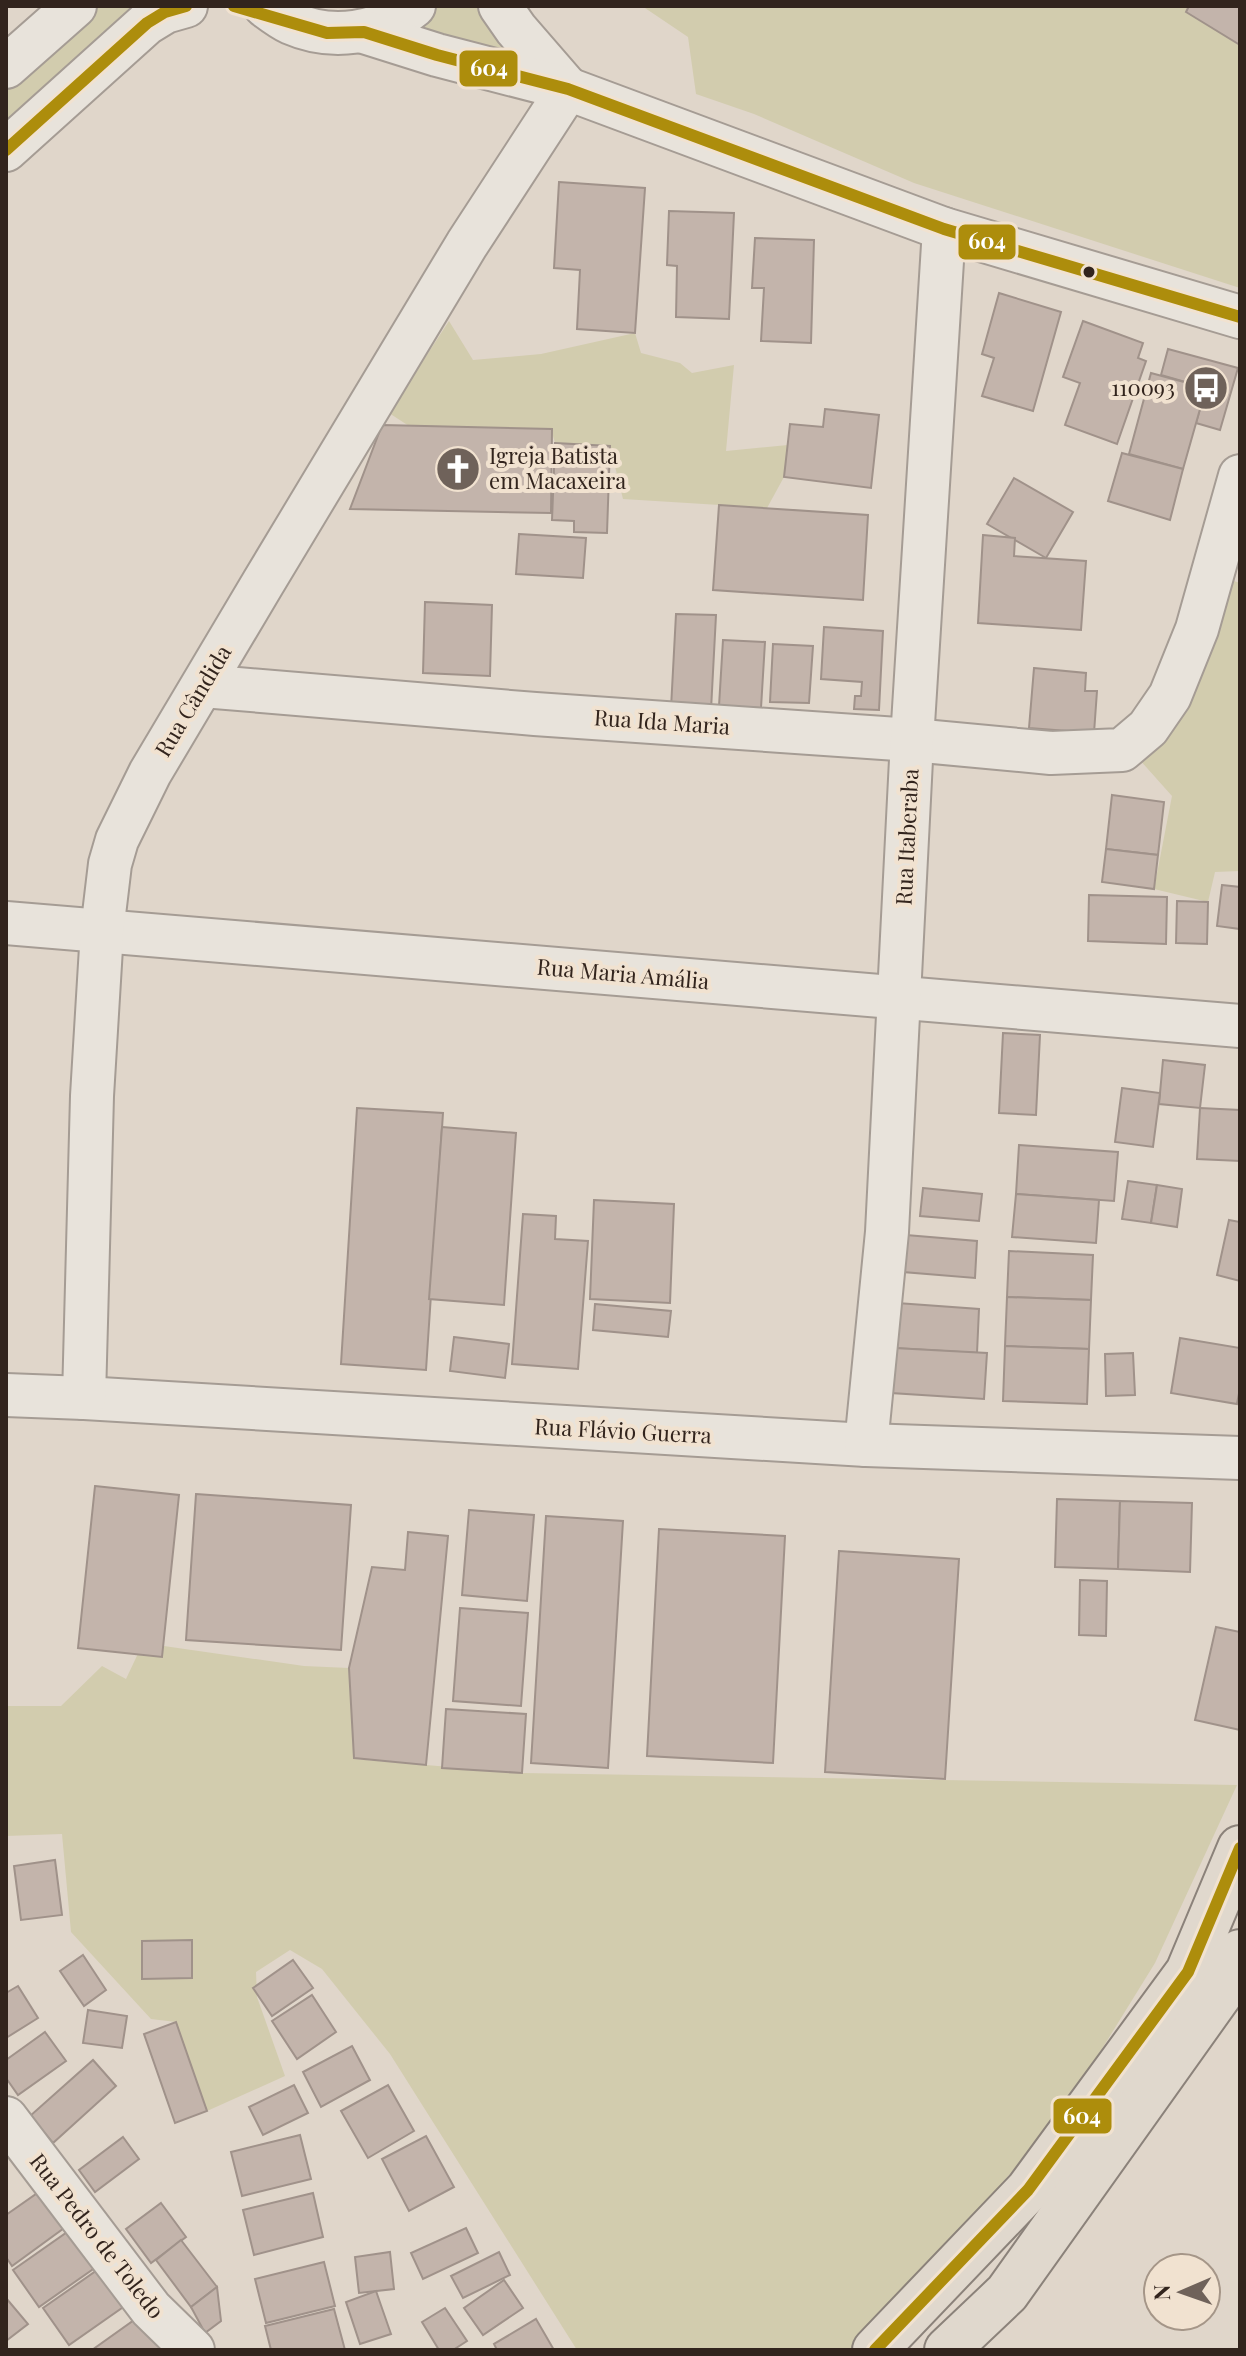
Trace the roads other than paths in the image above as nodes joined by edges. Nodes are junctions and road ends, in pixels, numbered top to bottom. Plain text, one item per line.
1 (75, 6) edge
2 (186, 6) edge
3 (234, 6) edge
4 (414, 6) edge
5 (500, 6) edge
6 (278, 14) edge
7 (364, 32) junction
8 (6, 67) edge
9 (568, 89) junction
10 (6, 150) edge
11 (944, 229) junction
12 (1240, 317) edge
13 (1240, 476) edge
14 (203, 686) junction
15 (912, 740) junction
16 (6, 923) edge
17 (102, 931) junction
18 (898, 997) junction
19 (1240, 1026) edge
20 (6, 1395) edge
21 (84, 1398) junction
22 (866, 1445) junction
23 (1240, 1458) edge
24 (1240, 1848) edge
25 (1240, 1952) edge
26 (6, 2118) edge
27 (193, 2350) edge
28 (875, 2350) edge
29 (947, 2350) edge

1 - 8 street
2 - 10 street
3 - 6 street
4 - 7 street
5 - 9 street
6 - 7 street
7 - 9 street
9 - 11 street
9 - 14 street, Rua Cândida
11 - 12 street
11 - 15 street, Rua Itaberaba
13 - 15 street, Rua Ida Maria
14 - 15 street, Rua Ida Maria
14 - 17 street, Rua Cândida
15 - 18 street, Rua Itaberaba
16 - 17 street, Rua Maria Amália
17 - 18 street, Rua Maria Amália
17 - 21 street, Rua Cândida
18 - 19 street, Rua Maria Amália
18 - 22 street, Rua Itaberaba
20 - 21 street, Rua Flávio Guerra
21 - 22 street, Rua Flávio Guerra
22 - 23 street, Rua Flávio Guerra
24 - 28 main road
25 - 29 main road
26 - 27 street, Rua Pedro de Toledo

